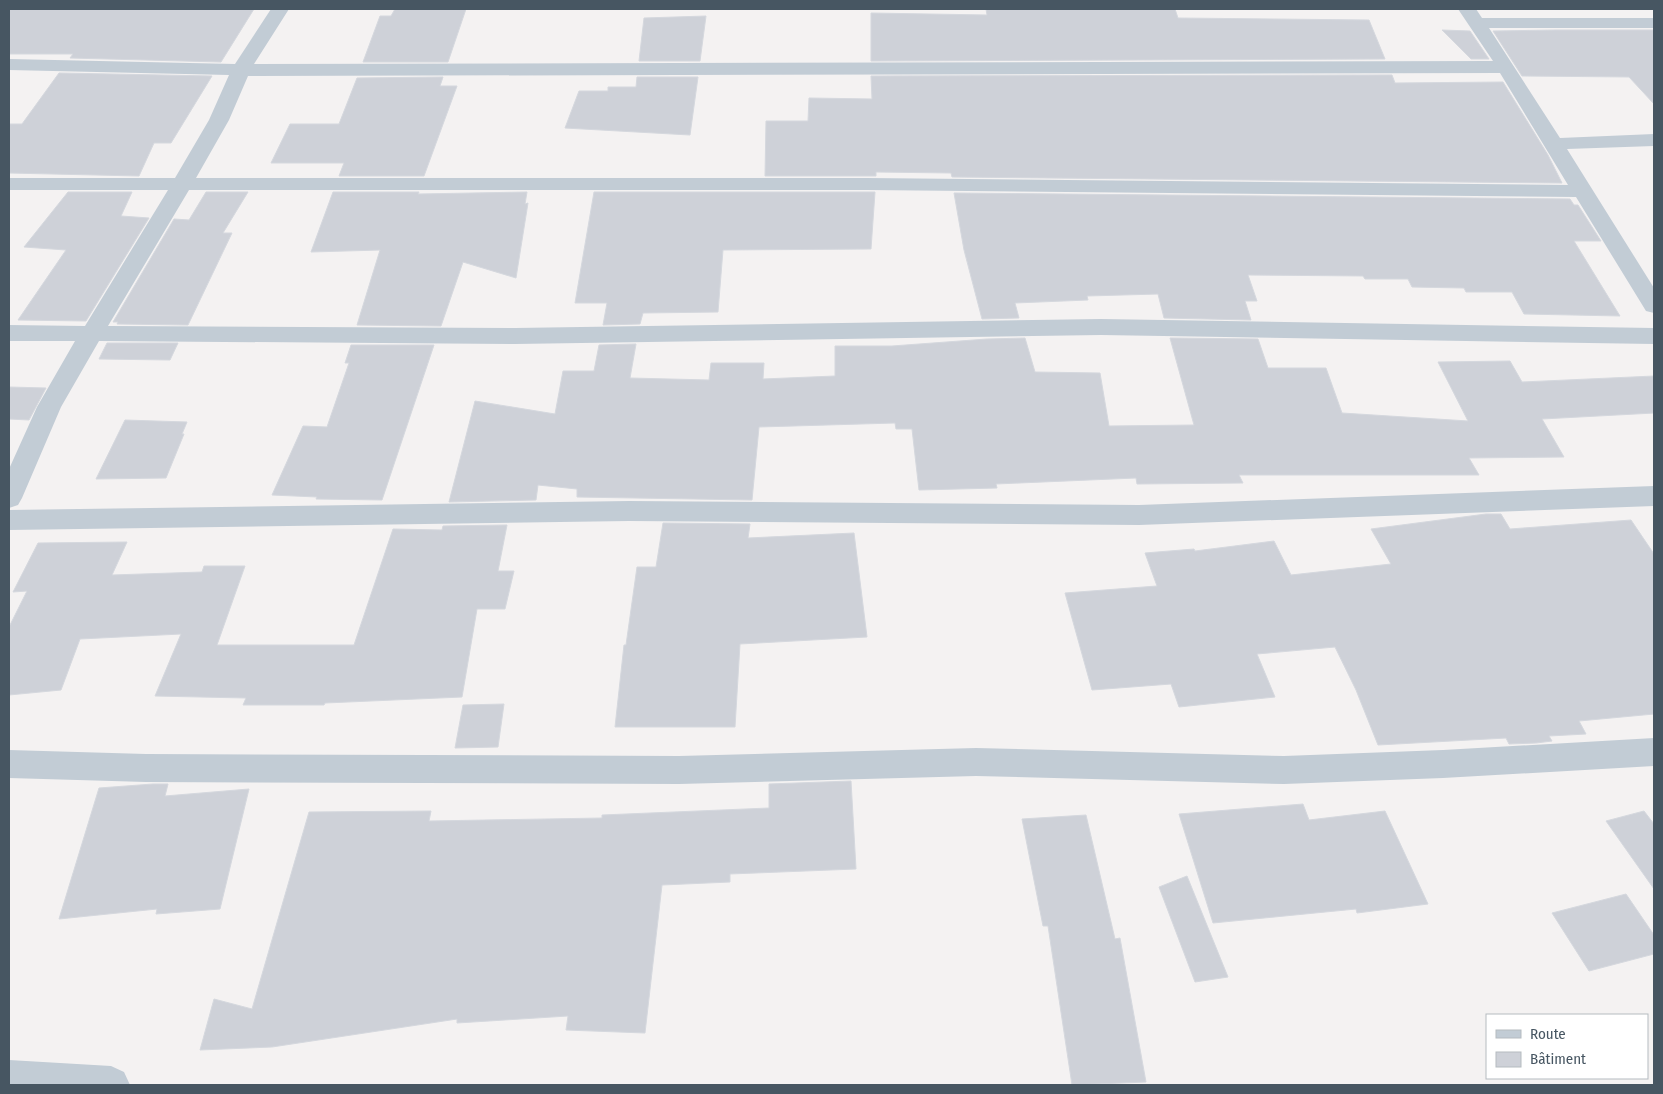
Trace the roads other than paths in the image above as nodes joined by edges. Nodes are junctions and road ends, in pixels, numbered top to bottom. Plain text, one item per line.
1 (280, 9) edge
2 (1472, 16) edge
3 (1654, 23) edge
4 (9, 64) edge
5 (1506, 66) junction
6 (241, 70) junction
7 (1654, 140) edge
8 (1553, 144) junction
9 (9, 184) edge
10 (180, 185) junction
11 (1583, 191) junction
12 (1645, 273) edge
13 (1654, 306) edge
14 (9, 332) edge
15 (93, 332) junction
16 (1654, 336) edge
17 (1654, 496) edge
18 (9, 498) edge
19 (9, 520) edge
20 (1654, 752) edge
21 (9, 764) edge
22 (9, 1079) edge
23 (111, 1085) edge

1 - 6 street
2 - 3 street
2 - 5 street
4 - 6 street
5 - 6 street
5 - 8 street
6 - 10 street
7 - 8 street
8 - 11 street
9 - 10 street
10 - 11 street
10 - 15 street
11 - 12 street
12 - 13 street
14 - 15 street
15 - 16 street
15 - 18 street
17 - 19 street
20 - 21 street
22 - 23 street

